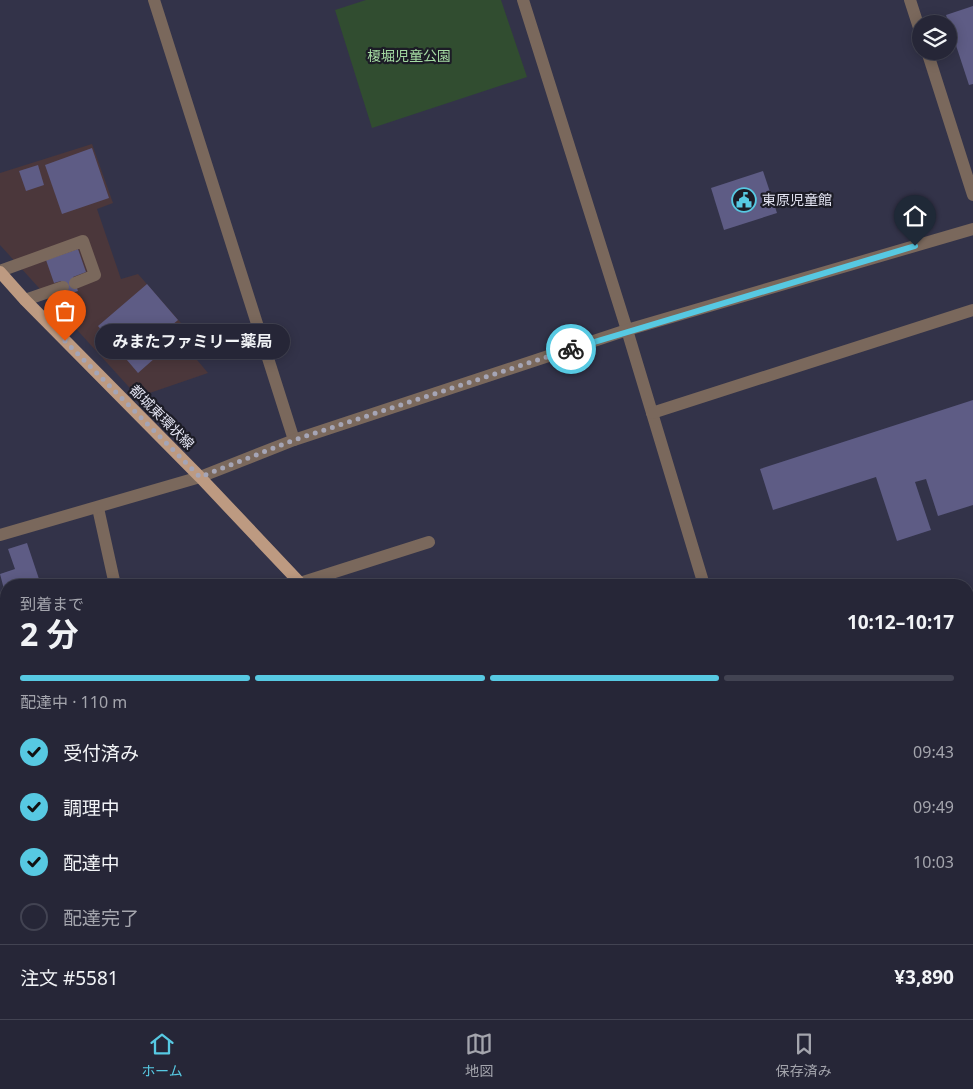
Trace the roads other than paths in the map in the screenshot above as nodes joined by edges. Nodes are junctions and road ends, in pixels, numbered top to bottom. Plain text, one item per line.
1 (154, 0) edge
2 (522, 0) edge
3 (910, 0) edge
4 (915, 15) edge
5 (930, 60) edge
6 (973, 195) edge
7 (973, 230) edge
8 (0, 271) edge
9 (25, 300) junction
10 (973, 310) edge
11 (627, 330) junction
12 (652, 413) junction
13 (294, 440) junction
14 (200, 477) junction
15 (98, 508) junction
16 (0, 535) edge
17 (429, 542) dead end
18 (114, 579) edge
19 (296, 579) edge
20 (316, 579) edge
21 (702, 579) edge

1 - 13 street
2 - 11 street
3 - 4 street
5 - 6 street
7 - 11 street
8 - 9 main road, 都城東環状線
8 - 9 street
9 - 14 main road, 都城東環状線
10 - 12 street
11 - 12 street
11 - 13 street
12 - 21 street
13 - 14 street
14 - 15 street
14 - 19 main road, 都城東環状線
15 - 16 street
15 - 18 street
17 - 20 street

